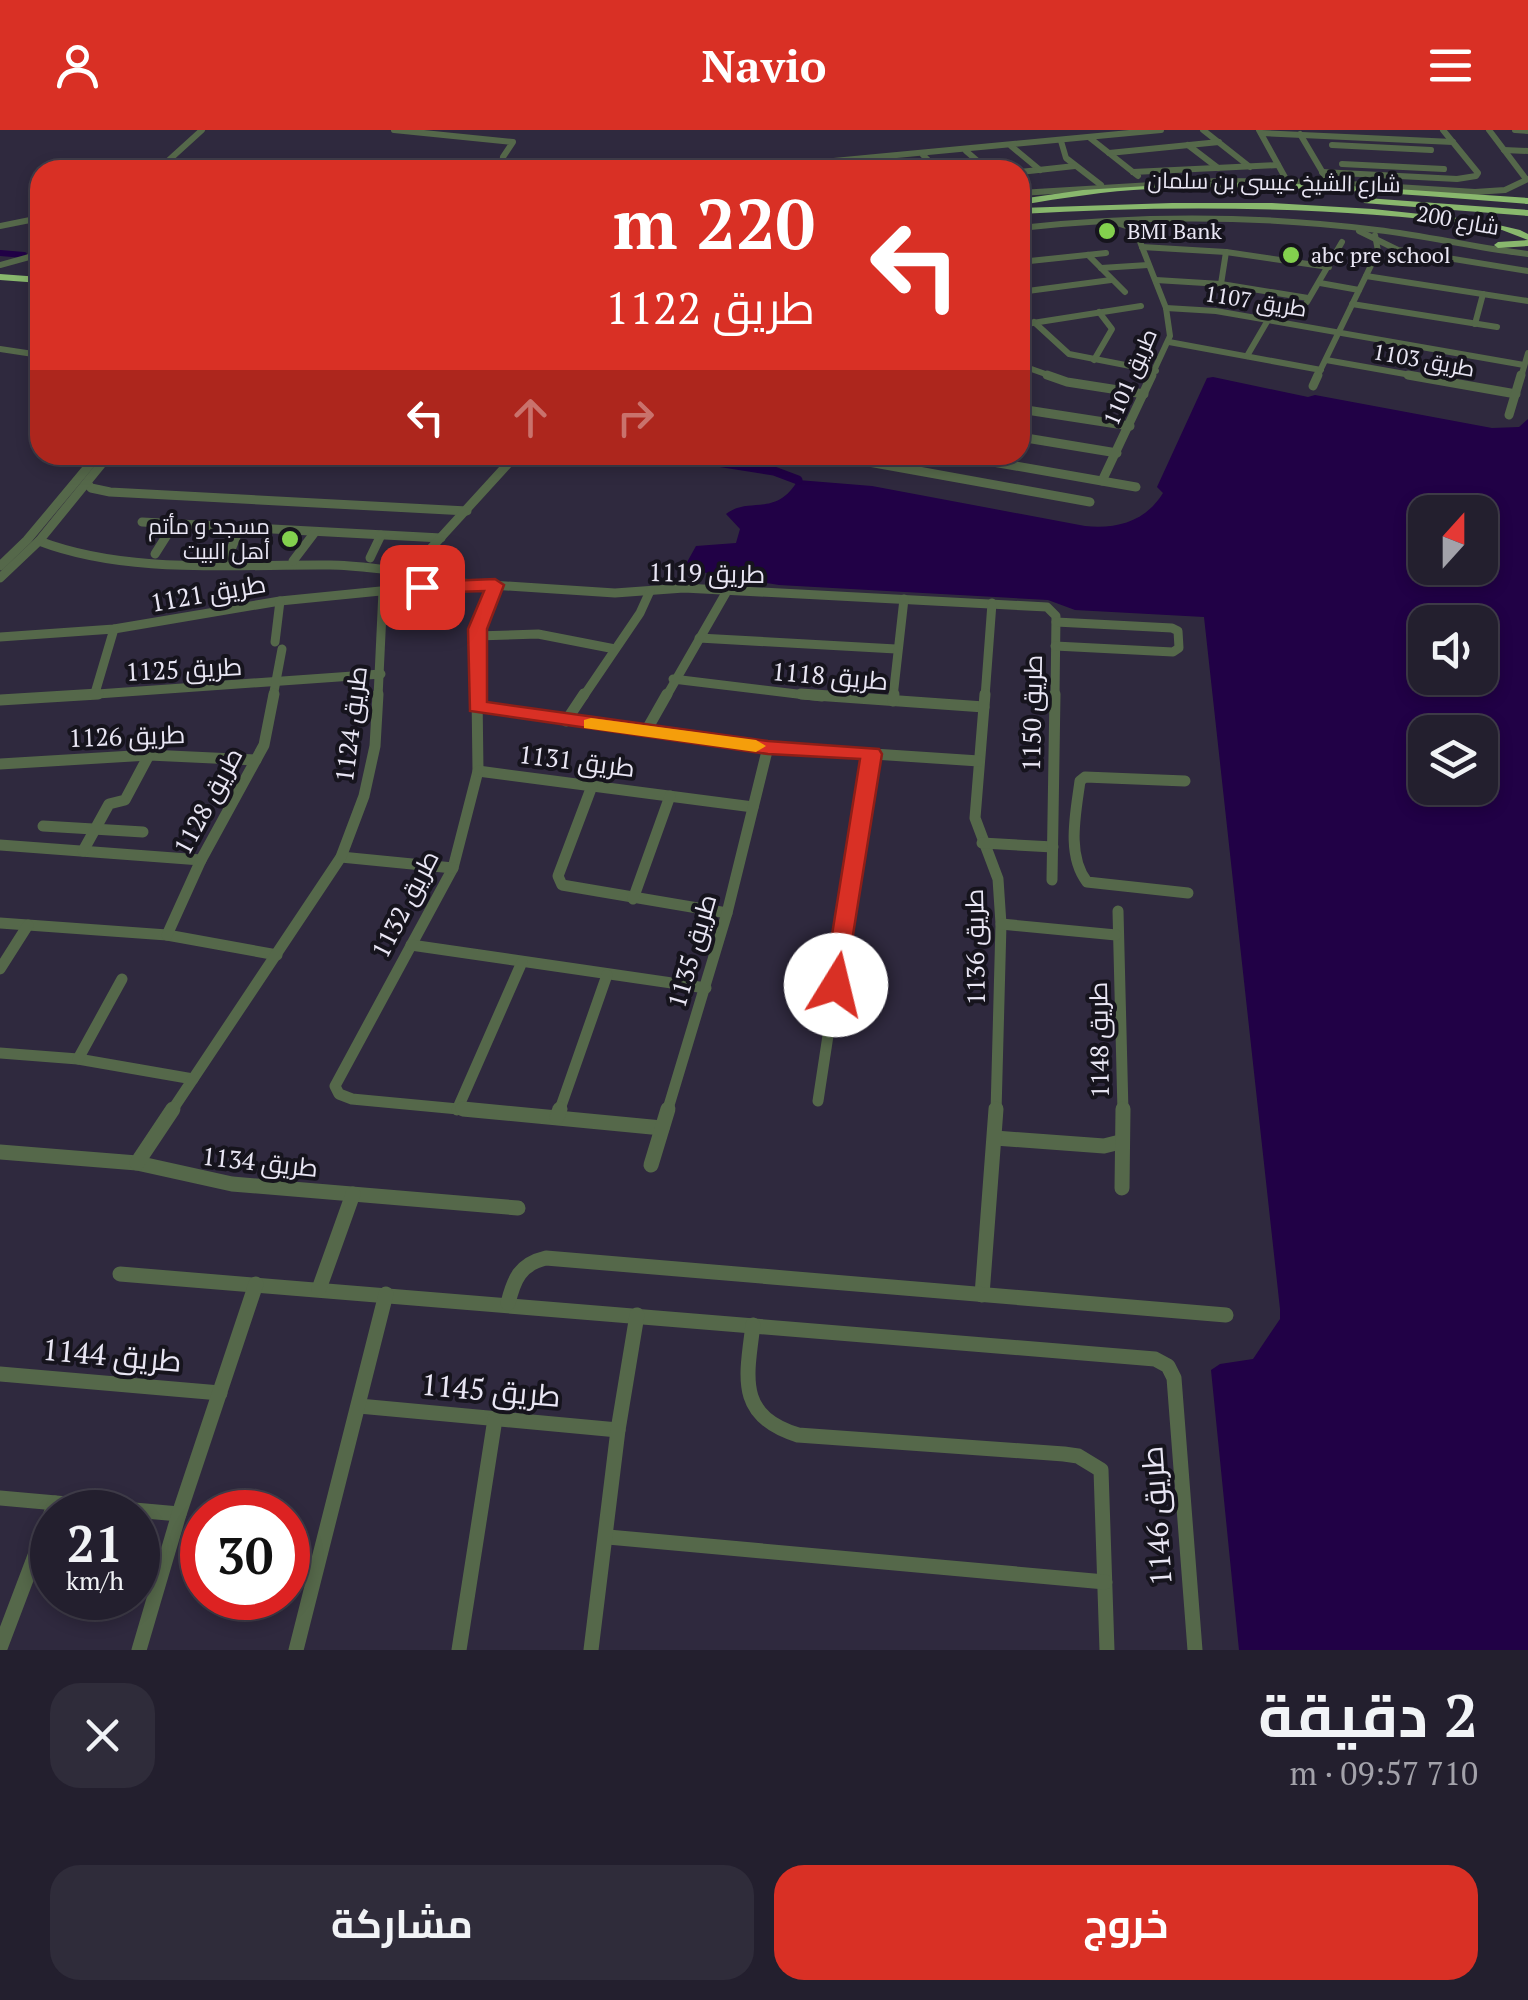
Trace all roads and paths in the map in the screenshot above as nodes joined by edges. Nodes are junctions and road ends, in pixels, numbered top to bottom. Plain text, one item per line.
1 (202, 130) edge
2 (394, 130) edge
3 (466, 130) edge
4 (1042, 130) edge
5 (1161, 130) edge
6 (1203, 130) edge
7 (1384, 130) edge
8 (1444, 130) edge
9 (1489, 130) edge
10 (1515, 130) edge
11 (1131, 131) edge
12 (1528, 131) edge
13 (1260, 132) edge
14 (1300, 134) junction
15 (1324, 135) junction
16 (459, 138) junction
17 (1090, 138) junction
18 (1389, 139) junction
19 (1061, 141) junction
20 (1424, 141) junction
21 (1219, 142) junction
22 (1453, 142) junction
23 (1040, 143) junction
24 (1188, 145) junction
25 (1011, 146) junction
26 (1332, 146) junction
27 (1353, 146) junction
28 (1383, 148) junction
29 (1148, 149) junction
30 (1408, 149) junction
31 (1432, 150) junction
32 (1504, 150) junction
33 (966, 151) junction
34 (1528, 151) edge
35 (1109, 153) junction
36 (922, 155) junction
37 (169, 160) edge
38 (503, 160) edge
39 (876, 160) edge
40 (927, 160) edge
41 (976, 160) edge
42 (1028, 160) edge
43 (1030, 162) edge
44 (1342, 164) junction
45 (1278, 165) junction
46 (1364, 165) junction
47 (1075, 166) junction
48 (1250, 166) junction
49 (1395, 166) junction
50 (1218, 168) junction
51 (1423, 168) junction
52 (1040, 170) junction
53 (1175, 170) junction
54 (1030, 171) edge
55 (1322, 172) junction
56 (1346, 172) junction
57 (1527, 179) edge
58 (1287, 181) junction
59 (1328, 182) junction
60 (1101, 185) junction
61 (1030, 192) edge
62 (1431, 193) junction
63 (1481, 203) junction
64 (1030, 205) edge
65 (1030, 206) edge
66 (1528, 206) edge
67 (1030, 207) edge
68 (1171, 216) junction
69 (1439, 218) junction
70 (30, 221) edge
71 (1364, 222) junction
72 (1474, 224) junction
73 (1137, 225) junction
74 (1528, 226) edge
75 (0, 227) edge
76 (1030, 228) edge
77 (1030, 228) edge
78 (1030, 228) edge
79 (1420, 230) junction
80 (1381, 232) junction
81 (1409, 234) junction
82 (1342, 242) dead end
83 (1498, 245) joint
84 (1528, 245) edge
85 (1142, 247) junction
86 (1401, 248) junction
87 (1226, 252) junction
88 (1106, 253) dead end
89 (1088, 255) junction
90 (1422, 255) junction
91 (30, 257) edge
92 (1030, 261) edge
93 (1148, 265) junction
94 (0, 266) edge
95 (1329, 267) junction
96 (1101, 268) junction
97 (30, 269) edge
98 (1528, 271) edge
99 (1366, 276) junction
100 (0, 277) edge
101 (30, 279) edge
102 (1112, 280) junction
103 (1156, 280) junction
104 (1221, 284) junction
105 (1320, 284) junction
106 (1359, 290) junction
107 (1125, 292) dead end
108 (1030, 293) edge
109 (1483, 294) junction
110 (1528, 301) edge
111 (1352, 304) junction
112 (1141, 306) dead end
113 (1166, 308) junction
114 (1099, 312) junction
115 (1268, 320) junction
116 (1034, 322) junction
117 (1030, 323) edge
118 (1475, 324) junction
119 (1497, 327) dead end
120 (1339, 332) junction
121 (1169, 342) junction
122 (3, 350) edge
123 (30, 353) edge
124 (1528, 353) edge
125 (1247, 356) junction
126 (1094, 360) junction
127 (1323, 365) junction
128 (1524, 365) junction
129 (1030, 369) edge
130 (1156, 371) junction
131 (1314, 386) dead end
132 (1144, 394) junction
133 (1516, 394) junction
134 (1030, 411) edge
135 (1508, 415) dead end
136 (1130, 426) junction
137 (1030, 439) edge
138 (1116, 453) junction
139 (90, 465) edge
140 (101, 465) edge
141 (507, 465) edge
142 (886, 465) edge
143 (977, 465) edge
144 (1021, 465) edge
145 (969, 480) junction
146 (1102, 481) junction
147 (87, 483) junction
148 (1136, 487) dead end
149 (1090, 502) dead end
150 (467, 511) junction
151 (142, 522) dead end
152 (174, 524) junction
153 (240, 528) junction
154 (315, 532) junction
155 (380, 535) junction
156 (441, 538) junction
157 (39, 542) junction
158 (67, 551) junction
159 (155, 554) dead end
160 (228, 557) dead end
161 (370, 558) dead end
162 (293, 561) dead end
163 (0, 566) edge
164 (14, 568) junction
165 (415, 571) junction
166 (0, 578) edge
167 (495, 585) junction
168 (417, 588) junction
169 (650, 590) junction
170 (383, 591) junction
171 (727, 591) junction
172 (904, 599) junction
173 (280, 600) junction
174 (992, 604) junction
175 (1061, 622) junction
176 (114, 629) junction
177 (476, 636) junction
178 (0, 637) edge
179 (699, 638) junction
180 (1061, 646) junction
181 (896, 649) junction
182 (615, 650) junction
183 (381, 674) junction
184 (673, 679) junction
185 (275, 684) junction
186 (95, 694) junction
187 (0, 700) edge
188 (893, 702) junction
189 (477, 707) junction
190 (984, 707) junction
191 (566, 721) junction
192 (646, 731) junction
193 (768, 748) junction
194 (872, 754) junction
195 (149, 755) junction
196 (256, 760) junction
197 (979, 760) junction
198 (0, 764) edge
199 (478, 771) junction
200 (1185, 782) dead end
201 (592, 786) junction
202 (670, 796) junction
203 (753, 807) junction
204 (43, 826) dead end
205 (1053, 827) junction
206 (1072, 828) junction
207 (94, 830) junction
208 (143, 832) dead end
209 (982, 843) junction
210 (0, 845) edge
211 (1053, 847) junction
212 (82, 851) junction
213 (341, 857) junction
214 (201, 860) junction
215 (453, 868) junction
216 (1052, 880) dead end
217 (1188, 893) dead end
218 (633, 899) junction
219 (1118, 911) dead end
220 (727, 913) junction
221 (0, 923) edge
222 (1002, 924) junction
223 (28, 925) junction
224 (167, 935) junction
225 (1116, 935) junction
226 (412, 945) junction
227 (276, 955) junction
228 (522, 962) junction
229 (0, 969) edge
230 (607, 975) junction
231 (122, 979) dead end
232 (706, 988) junction
233 (0, 1053) edge
234 (78, 1059) junction
235 (193, 1079) junction
236 (818, 1101) dead end
237 (458, 1110) junction
238 (557, 1118) junction
239 (662, 1128) junction
240 (996, 1138) junction
241 (1120, 1142) junction
242 (0, 1152) edge
243 (137, 1163) junction
244 (651, 1165) dead end
245 (1122, 1188) dead end
246 (353, 1194) junction
247 (518, 1208) dead end
248 (120, 1274) dead end
249 (256, 1284) junction
250 (320, 1289) junction
251 (386, 1294) junction
252 (982, 1295) junction
253 (508, 1303) junction
254 (637, 1315) junction
255 (1226, 1315) dead end
256 (753, 1325) junction
257 (0, 1374) edge
258 (220, 1393) junction
259 (359, 1406) junction
260 (495, 1419) junction
261 (618, 1430) junction
262 (0, 1498) edge
263 (30, 1501) edge
264 (160, 1512) edge
265 (179, 1514) junction
266 (608, 1537) junction
267 (30, 1569) edge
268 (1105, 1582) junction
269 (0, 1648) edge
270 (139, 1650) edge
271 (296, 1650) edge
272 (459, 1650) edge
273 (591, 1650) edge
274 (1107, 1650) edge
275 (1195, 1650) edge

1 - 37 street
2 - 16 street
3 - 16 street
4 - 23 street
5 - 11 street
6 - 21 street
7 - 18 street
8 - 22 street
9 - 32 street
10 - 12 street
11 - 17 street
13 - 14 street
13 - 45 street
14 - 15 street
14 - 55 street
15 - 18 street
15 - 26 street
16 - 38 street
17 - 19 street
17 - 35 street
18 - 20 street
19 - 23 street
19 - 47 street
20 - 22 street
20 - 31 street
21 - 24 street
21 - 48 street
22 - 56 street
23 - 25 street
24 - 29 street
24 - 50 street
25 - 33 street
25 - 42 street
26 - 27 street
26 - 44 street
27 - 28 street
27 - 46 street
28 - 30 street
28 - 49 street
29 - 35 street
29 - 53 street
30 - 31 street
30 - 51 street
31 - 51 street
32 - 34 street
32 - 57 street
33 - 36 street
33 - 41 street
35 - 53 street
36 - 39 street
36 - 40 street
43 - 52 street
44 - 46 street
44 - 56 street
45 - 48 street
45 - 58 street
46 - 49 street
47 - 52 street
47 - 60 street
48 - 50 street
49 - 51 street
50 - 53 street
52 - 54 street
55 - 56 street
55 - 59 street
57 - 59 street
58 - 59 street
58 - 60 street
60 - 61 street
62 - 63 highway
62 - 64 highway
62 - 69 highway
63 - 65 highway, شارع الشيخ عيسى بن سلمان
63 - 66 highway, شارع الشيخ عيسى بن سلمان
67 - 69 highway
68 - 73 street
68 - 76 street
68 - 80 street
69 - 72 highway
70 - 75 street
71 - 78 street
71 - 79 street
71 - 80 street, شارع 200
72 - 74 highway
72 - 84 highway
73 - 77 street
73 - 85 street, طريق 1101
79 - 80 street, شارع 200
79 - 83 street, شارع 200
80 - 81 street, شارع 200
80 - 86 street, شارع 200
80 - 90 street, شارع 200
80 - 99 street, طريق 1103
81 - 84 street, شارع 200
81 - 86 street
82 - 95 street
83 - 84 highway
85 - 87 street
85 - 93 street, طريق 1101
86 - 90 street, شارع 200
87 - 95 street
87 - 104 street
88 - 89 street
89 - 92 street
89 - 96 street
90 - 98 street, شارع 200
91 - 94 street
93 - 96 street
93 - 103 street, طريق 1101
94 - 97 highway
95 - 105 street
96 - 102 street
99 - 106 street, طريق 1103
99 - 109 street
100 - 101 highway
102 - 107 street
102 - 108 street
103 - 104 street
103 - 113 street, طريق 1101
104 - 105 street
105 - 106 street
106 - 111 street, طريق 1103
109 - 110 street
109 - 118 street
111 - 118 street
111 - 120 street, طريق 1103
112 - 114 street
113 - 115 street, طريق 1107
113 - 121 street, طريق 1101
114 - 116 street
114 - 126 street
115 - 120 street, طريق 1107
115 - 125 street
116 - 117 street
116 - 126 street
118 - 119 street
120 - 127 street, طريق 1103
120 - 128 street, طريق 1103
121 - 125 street
121 - 130 street, طريق 1101
122 - 123 street
124 - 128 street
125 - 127 street
126 - 130 street
127 - 131 street, طريق 1103
127 - 133 street, طريق 1103
128 - 133 street
129 - 132 street
130 - 132 street, طريق 1101
132 - 136 street, طريق 1101
133 - 135 street
134 - 136 street
136 - 138 street, طريق 1101
137 - 138 street
138 - 146 street, طريق 1101
139 - 163 street
140 - 147 street
141 - 150 street
142 - 145 street
143 - 145 street
144 - 146 street
145 - 149 street
146 - 148 street
147 - 150 street
147 - 157 street
150 - 156 street
151 - 152 street
152 - 153 street
152 - 159 street
153 - 154 street
153 - 160 street
154 - 155 street
154 - 162 street
155 - 156 street
155 - 161 street
156 - 165 street
157 - 158 street
157 - 164 street
158 - 164 street
158 - 165 street
164 - 166 street
165 - 168 street
167 - 168 street, طريق 1119
167 - 169 street, طريق 1119
167 - 177 street
168 - 170 street, طريق 1121
169 - 171 street, طريق 1119
169 - 182 street
170 - 173 street, طريق 1121
170 - 183 street, طريق 1124
171 - 172 street, طريق 1119
171 - 179 street
172 - 174 street, طريق 1119
172 - 181 street
173 - 176 street, طريق 1121
173 - 185 street, طريق 1128
174 - 175 street, طريق 1150
174 - 190 street, طريق 1136
175 - 180 street, طريق 1150
175 - 180 street
176 - 178 street, طريق 1121
176 - 186 street, طريق 1125
177 - 182 street
177 - 189 street, طريق 1132
179 - 181 street, طريق 1118
179 - 184 street
180 - 205 street, طريق 1150
181 - 188 street
182 - 191 street
183 - 185 street, طريق 1125
183 - 213 street, طريق 1124
184 - 188 street, طريق 1118
184 - 192 street
185 - 186 street, طريق 1125
185 - 196 street, طريق 1128
186 - 187 street, طريق 1125
188 - 190 street, طريق 1118
189 - 191 street
189 - 199 street, طريق 1132
190 - 197 street, طريق 1136
191 - 192 street
192 - 193 street
193 - 194 street
193 - 203 street, طريق 1135
194 - 197 street
194 - 236 street
195 - 196 street, طريق 1126
195 - 198 street, طريق 1126
195 - 207 street
196 - 214 street, طريق 1128
197 - 209 street, طريق 1136
199 - 201 street, طريق 1131
199 - 215 street, طريق 1132
200 - 206 street
201 - 202 street, طريق 1131
201 - 218 street
202 - 203 street, طريق 1131
202 - 218 street
203 - 220 street, طريق 1135
204 - 207 street
205 - 206 street
205 - 211 street, طريق 1150
206 - 217 street
207 - 208 street
207 - 212 street
209 - 211 street
209 - 222 street, طريق 1136
210 - 212 street
211 - 216 street, طريق 1150
212 - 214 street
213 - 215 street
213 - 227 street, طريق 1124
214 - 224 street, طريق 1128
215 - 226 street, طريق 1132
218 - 220 street
219 - 225 street, طريق 1148
220 - 232 street, طريق 1135
221 - 223 street
222 - 225 street
222 - 240 street, طريق 1136
223 - 224 street
223 - 229 street
224 - 227 street
225 - 241 street, طريق 1148
226 - 228 street
226 - 237 street, طريق 1132
227 - 235 street, طريق 1124
228 - 230 street
228 - 237 street
230 - 232 street
230 - 238 street
231 - 234 street
232 - 239 street, طريق 1135
233 - 234 street
234 - 235 street
235 - 243 street, طريق 1124
237 - 238 street
238 - 239 street
239 - 244 street, طريق 1135
240 - 241 street
240 - 252 street, طريق 1136
241 - 245 street, طريق 1148
242 - 243 street, طريق 1134
243 - 246 street, طريق 1134
246 - 247 street, طريق 1134
246 - 250 street
248 - 249 street
249 - 250 street
249 - 258 street
250 - 251 street
251 - 253 street
251 - 259 street
252 - 253 street
252 - 255 street
253 - 254 street
254 - 256 street
254 - 261 street
256 - 268 street
256 - 275 street, طريق 1146
257 - 258 street, طريق 1144
258 - 265 street
259 - 260 street, طريق 1145
259 - 271 street
260 - 261 street, طريق 1145
260 - 272 street
261 - 266 street
262 - 263 street
264 - 265 street
265 - 270 street
266 - 268 street
266 - 273 street
267 - 269 street
268 - 274 street

